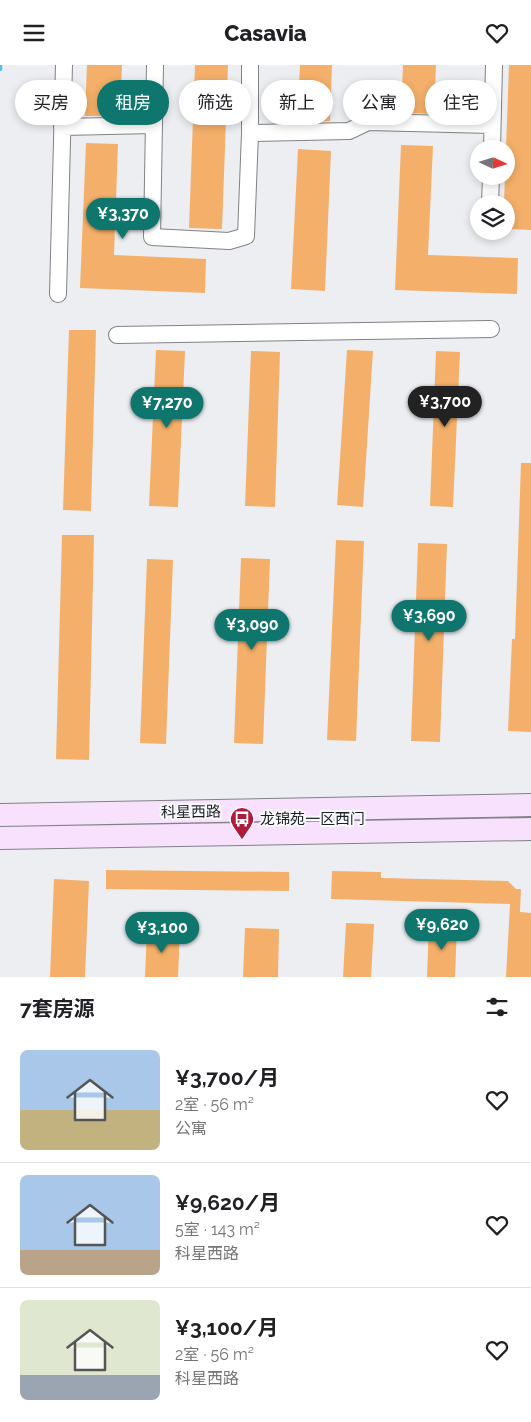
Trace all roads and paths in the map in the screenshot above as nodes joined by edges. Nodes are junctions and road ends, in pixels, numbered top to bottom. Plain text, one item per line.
1 (64, 65) edge
2 (155, 65) edge
3 (250, 65) edge
4 (494, 65) edge
5 (155, 80) edge
6 (494, 80) edge
7 (425, 123) edge
8 (154, 125) joint
9 (492, 125) edge
10 (62, 127) junction
11 (250, 133) junction
12 (492, 140) edge
13 (58, 294) dead end
14 (491, 329) dead end
15 (117, 335) dead end
16 (531, 805) edge
17 (0, 815) edge
18 (531, 829) edge
19 (0, 839) edge

1 - 10 street
2 - 5 street
3 - 11 street
4 - 6 street
7 - 11 street
8 - 10 street
8 - 11 street
9 - 12 street
10 - 13 street
14 - 15 street
16 - 17 street, 科星西路
18 - 19 street, 科星西路

